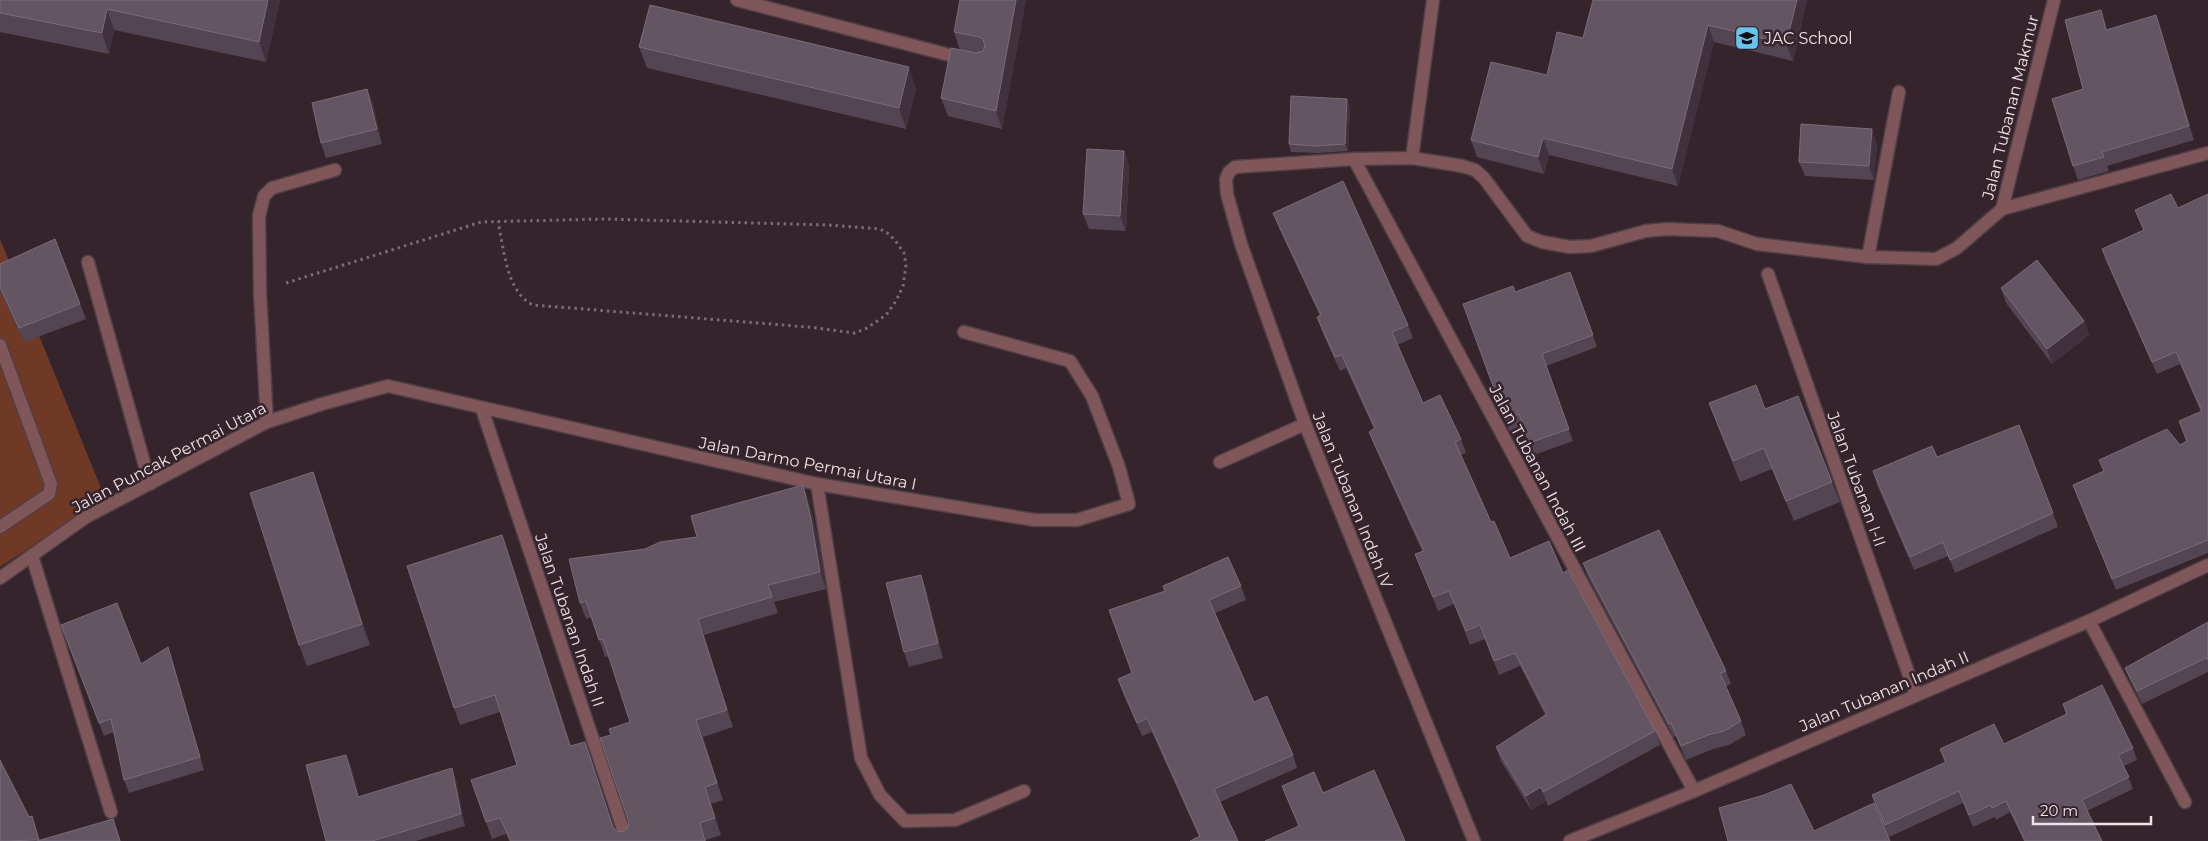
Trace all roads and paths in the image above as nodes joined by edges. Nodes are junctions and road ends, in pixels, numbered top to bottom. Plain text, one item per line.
1 (737, 0) edge
2 (1433, 0) edge
3 (2054, 0) edge
4 (975, 61) edge
5 (1900, 92) dead end
6 (2208, 153) edge
7 (1412, 158) junction
8 (1354, 159) junction
9 (1235, 168) joint
10 (335, 170) dead end
11 (2002, 209) junction
12 (498, 222) junction
13 (1868, 257) junction
14 (88, 262) dead end
15 (1768, 274) dead end
16 (260, 292) junction
17 (964, 332) dead end
18 (0, 344) edge
19 (482, 409) junction
20 (267, 422) junction
21 (1305, 424) junction
22 (1220, 462) dead end
23 (150, 484) junction
24 (817, 484) junction
25 (0, 527) edge
26 (32, 556) junction
27 (2208, 565) edge
28 (0, 578) edge
29 (2089, 621) junction
30 (1916, 694) junction
31 (1024, 790) dead end
32 (1694, 791) junction
33 (2185, 802) dead end
34 (111, 812) dead end
35 (627, 841) edge
36 (1474, 841) edge
37 (1570, 841) edge

1 - 4 street
2 - 7 street
3 - 11 street, Jalan Tubanan Makmur
5 - 13 street
6 - 11 street
7 - 8 street, Jalan Tubanan Makmur
7 - 13 street, Jalan Tubanan Makmur
8 - 9 street, Jalan Tubanan Makmur
8 - 32 street, Jalan Tubanan Indah III
9 - 21 street, Jalan Tubanan Indah IV
10 - 16 street
11 - 13 street, Jalan Tubanan Makmur
12 - 12 path
12 - 16 path
14 - 23 street
15 - 30 street, Jalan Tubanan I-II
16 - 20 street
17 - 24 street, Jalan Darmo Permai Utara I
18 - 25 street
19 - 20 street, Jalan Puncak Permai Utara
19 - 24 street, Jalan Darmo Permai Utara I
19 - 35 street, Jalan Tubanan Indah II
20 - 23 street, Jalan Puncak Permai Utara
21 - 22 street
21 - 36 street, Jalan Tubanan Indah IV
23 - 26 street, Jalan Puncak Permai Utara
24 - 31 street
26 - 28 street, Jalan Puncak Permai Utara
26 - 34 street
27 - 29 street, Jalan Tubanan Indah II
29 - 30 street, Jalan Tubanan Indah II
29 - 33 street
30 - 32 street, Jalan Tubanan Indah II
32 - 37 street, Jalan Tubanan Indah II

